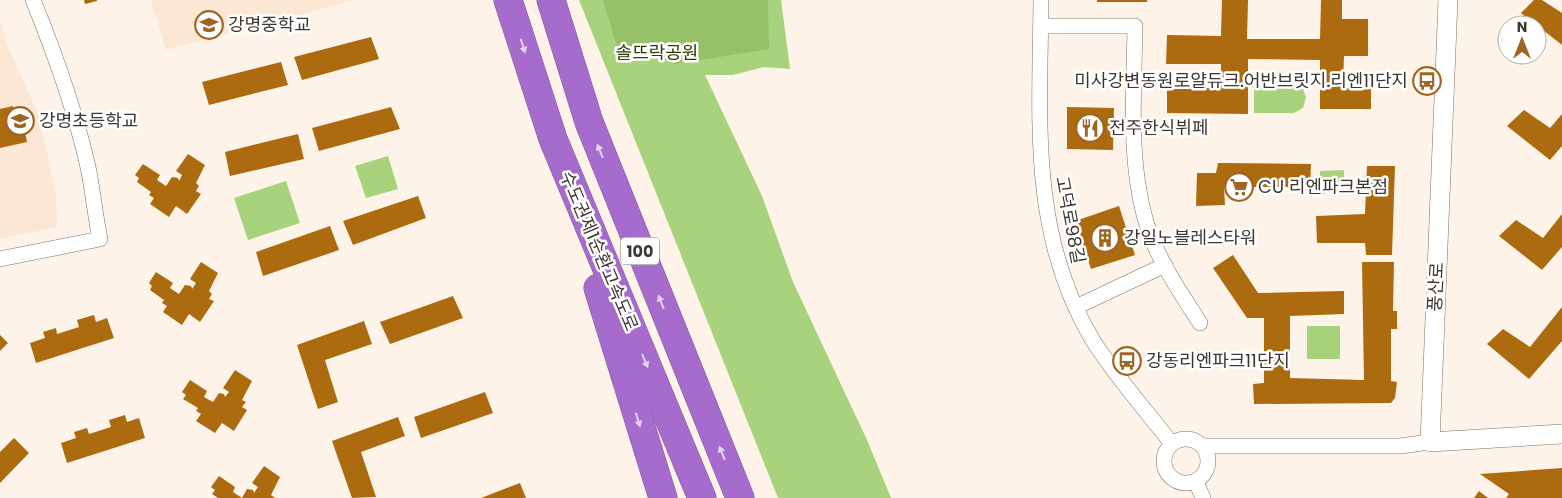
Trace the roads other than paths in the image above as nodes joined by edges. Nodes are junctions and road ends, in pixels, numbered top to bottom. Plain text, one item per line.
1 (33, 0) edge
2 (508, 0) edge
3 (551, 0) edge
4 (1041, 0) edge
5 (1448, 0) edge
6 (1041, 26) junction
7 (553, 138) junction
8 (0, 259) edge
9 (1165, 265) junction
10 (1076, 307) junction
11 (1200, 323) dead end
12 (1562, 434) edge
13 (1430, 442) junction
14 (1172, 444) junction
15 (1203, 446) junction
16 (1196, 482) junction
17 (663, 498) edge
18 (702, 498) edge
19 (740, 498) edge
20 (1203, 498) edge

1 - 8 street
2 -> 7 highway, 수도권제1순환고속도로 / 100
19 -> 3 highway, 수도권제1순환고속도로 / 100
4 - 6 street, 고덕로98길
5 - 13 street, 풍산로
6 - 9 street
6 - 10 street, 고덕로98길
7 -> 17 highway
7 -> 18 highway, 수도권제1순환고속도로 / 100
9 - 10 street
9 - 11 street
10 - 14 street, 고덕로98길
12 - 13 street
13 - 15 street
14 - 15 street
14 - 16 street
15 - 16 street
16 - 20 street

